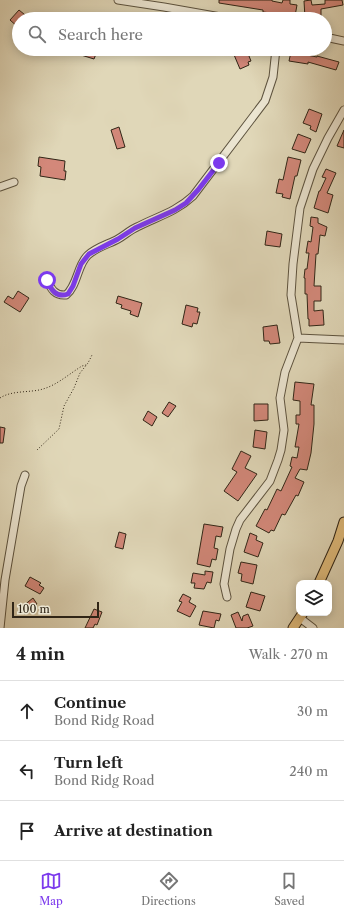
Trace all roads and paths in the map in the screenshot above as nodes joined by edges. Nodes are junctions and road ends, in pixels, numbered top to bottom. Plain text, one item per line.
1 (118, 0) edge
2 (190, 12) edge
3 (332, 38) edge
4 (344, 41) edge
5 (275, 56) edge
6 (344, 110) edge
7 (14, 182) dead end
8 (0, 187) edge
9 (47, 280) dead end
10 (298, 338) junction
11 (344, 340) edge
12 (92, 355) dead end
13 (86, 365) junction
14 (0, 398) edge
15 (37, 450) dead end
16 (26, 475) dead end
17 (344, 522) edge
18 (320, 580) edge
19 (227, 597) dead end
20 (301, 616) edge
21 (0, 628) edge
22 (293, 628) edge
23 (313, 628) edge

1 - 2 street
3 - 4 street
5 - 9 street
6 - 10 street
7 - 8 street
10 - 11 street
10 - 19 street
12 - 13 path
13 - 14 path
13 - 15 path
16 - 21 street
17 - 18 main road
20 - 22 main road
20 - 23 street

